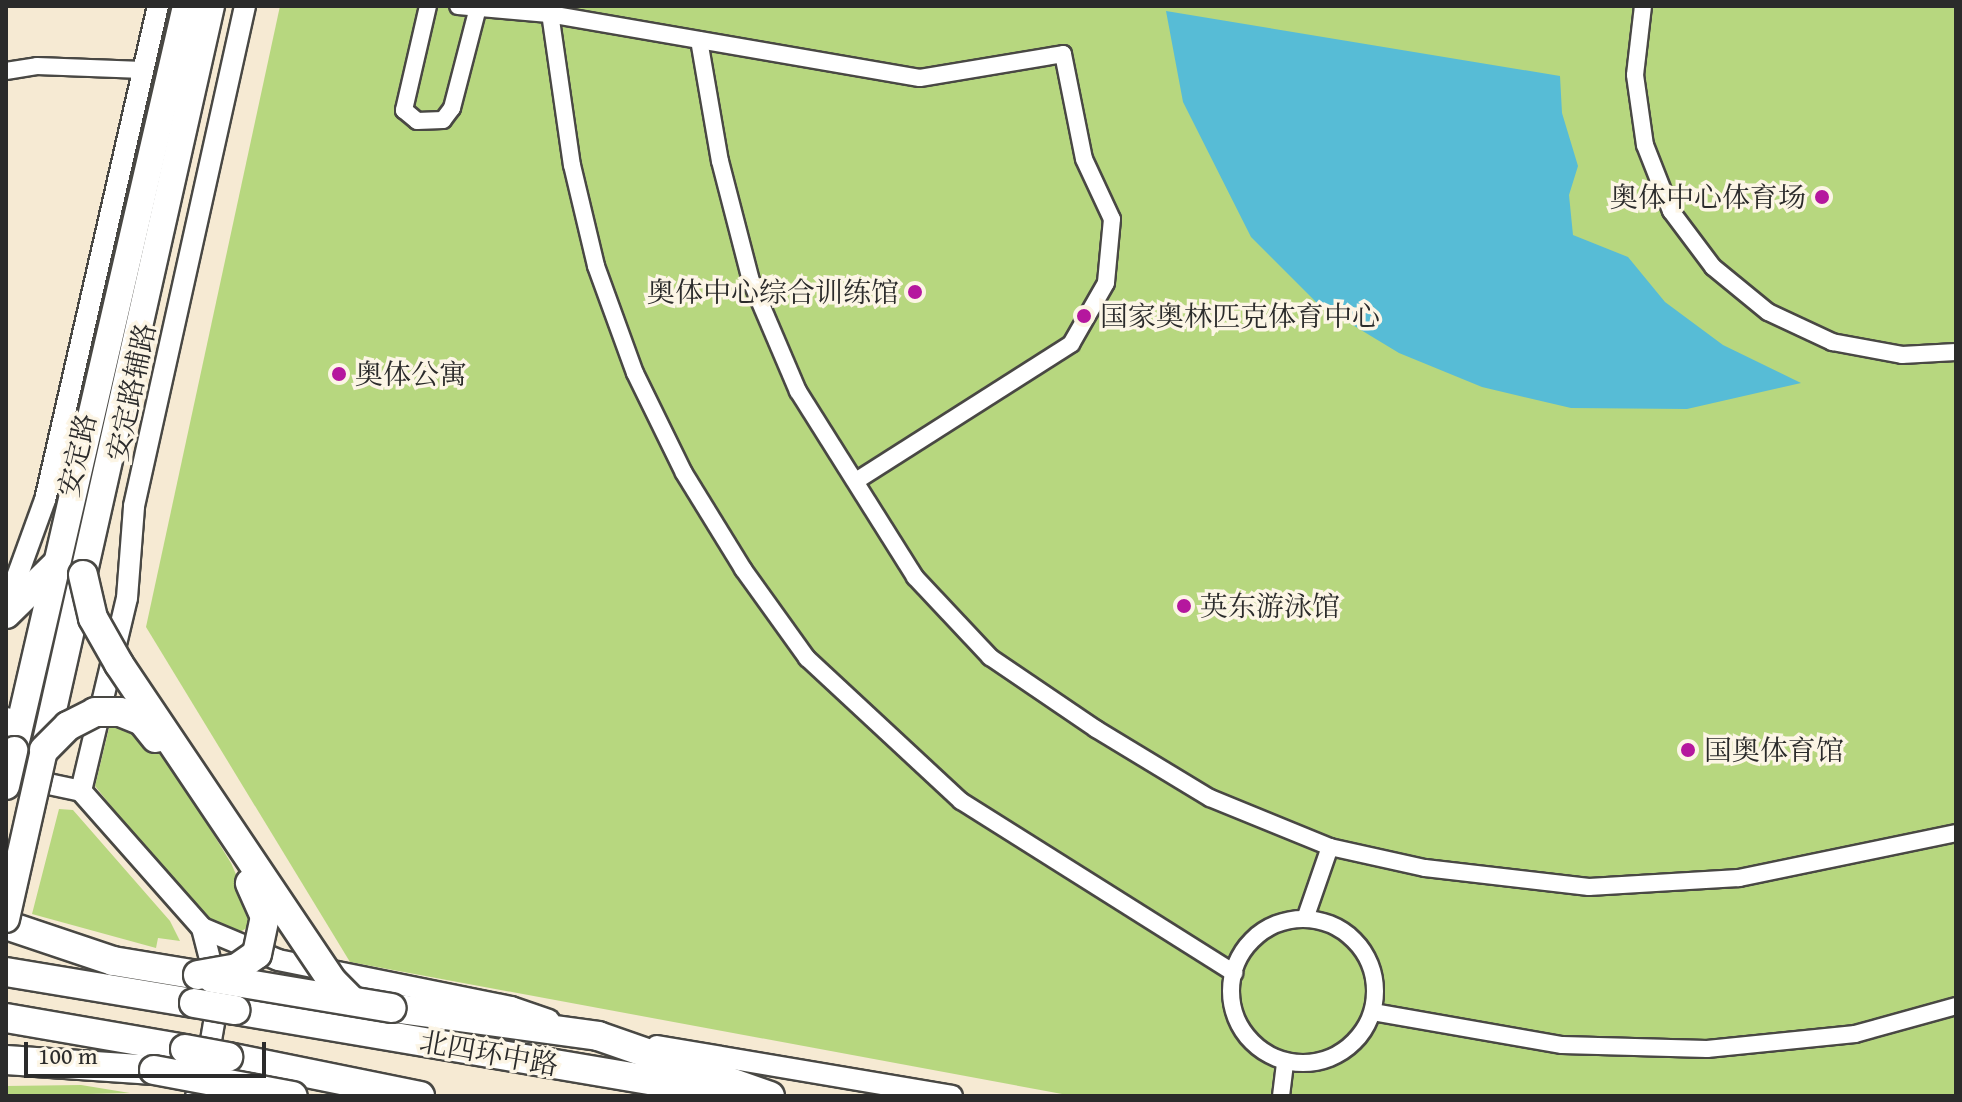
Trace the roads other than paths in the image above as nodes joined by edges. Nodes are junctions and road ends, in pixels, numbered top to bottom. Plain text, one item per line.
1 (158, 6) edge
2 (186, 6) edge
3 (211, 6) edge
4 (245, 6) edge
5 (428, 6) edge
6 (458, 6) edge
7 (1643, 6) edge
8 (549, 10) edge
9 (477, 11) junction
10 (699, 40) junction
11 (143, 70) junction
12 (6, 71) edge
13 (1956, 352) edge
14 (856, 481) junction
15 (56, 565) junction
16 (83, 575) junction
17 (6, 607) edge
18 (6, 614) edge
19 (6, 722) edge
20 (44, 750) junction
21 (10, 763) edge
22 (6, 786) edge
23 (81, 791) junction
24 (1956, 833) edge
25 (1330, 847) junction
26 (1305, 919) junction
27 (6, 922) edge
28 (202, 928) junction
29 (6, 972) edge
30 (1234, 973) junction
31 (196, 989) junction
32 (352, 1001) junction
33 (1956, 1006) edge
34 (1373, 1012) junction
35 (6, 1018) edge
36 (598, 1036) junction
37 (6, 1060) edge
38 (1285, 1061) junction
39 (192, 1079) edge
40 (293, 1096) edge
41 (420, 1096) edge
42 (744, 1096) edge
43 (770, 1096) edge
44 (952, 1096) edge
45 (1281, 1096) edge

1 - 11 street, 安定路辅路
2 - 15 main road, 安定路
3 - 16 main road, 安定路
4 - 23 street, 安定路辅路
5 - 9 street
6 - 9 street
7 - 13 street
8 - 9 street
8 - 10 street
8 - 30 street
10 - 14 street
10 - 14 street
11 - 12 street
11 - 17 street, 安定路辅路
14 - 25 street
15 - 18 highway
15 - 21 main road, 安定路
16 - 20 main road, 安定路, bridge
16 - 32 highway, bridge
19 - 21 highway
20 - 27 main road, 安定路, bridge
20 - 31 highway, bridge
21 - 22 main road, 安定路, bridge
21 - 23 street
23 - 28 street
24 - 25 street
25 - 26 street
26 - 30 street
26 - 34 street
27 - 31 highway
28 - 36 street, 北四环中路
28 - 39 street
29 - 31 highway
30 - 38 street
31 - 32 highway, bridge
31 - 42 highway, 北四环中路, bridge
32 - 36 highway, bridge
33 - 34 street
34 - 38 street
35 - 39 highway
36 - 43 highway
36 - 44 street, 北四环中路
37 - 39 highway, bridge
38 - 45 street
39 - 40 highway, bridge
39 - 41 highway, 北四环中路, bridge

